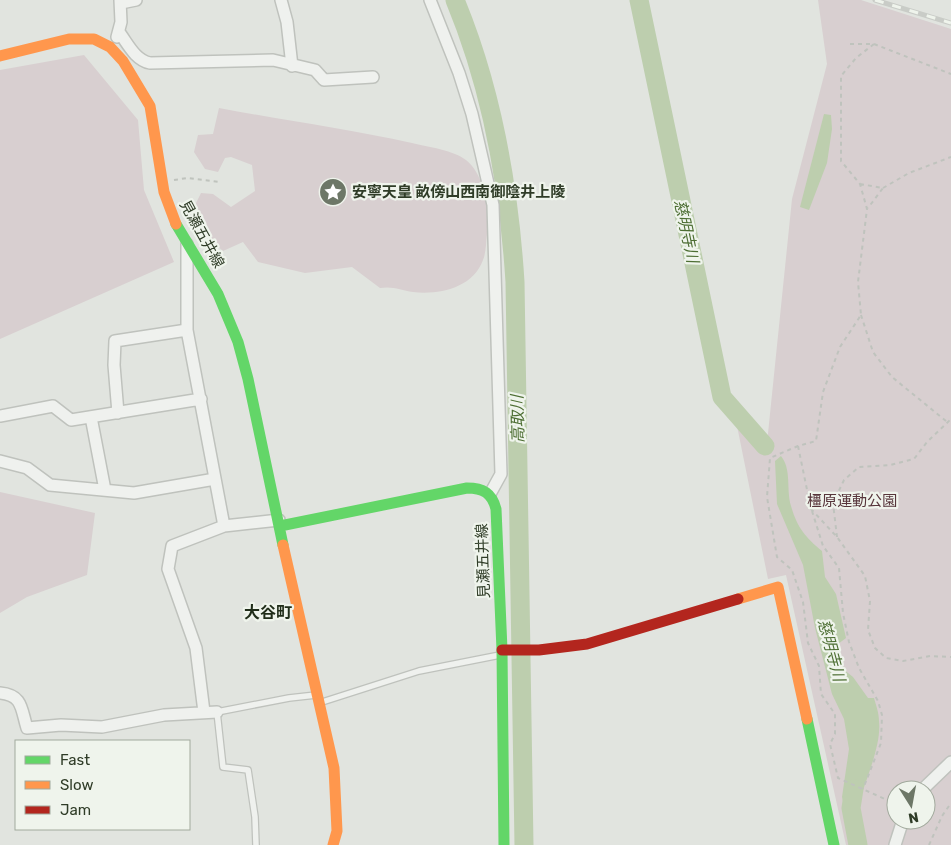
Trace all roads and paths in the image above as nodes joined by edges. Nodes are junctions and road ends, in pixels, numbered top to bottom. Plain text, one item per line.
1 (136, 0) edge
2 (280, 0) edge
3 (430, 0) edge
4 (120, 2) edge
5 (119, 32) junction
6 (850, 44) dead end
7 (874, 44) junction
8 (111, 46) junction
9 (0, 56) edge
10 (292, 66) junction
11 (951, 74) edge
12 (373, 76) dead end
13 (951, 157) edge
14 (161, 182) junction
15 (219, 182) dead end
16 (860, 184) junction
17 (883, 188) junction
18 (867, 208) junction
19 (187, 244) junction
20 (861, 315) junction
21 (188, 330) junction
22 (201, 399) junction
23 (118, 413) junction
24 (0, 416) edge
25 (91, 417) junction
26 (951, 419) edge
27 (947, 422) junction
28 (798, 446) junction
29 (0, 461) edge
30 (216, 479) junction
31 (105, 490) junction
32 (490, 494) junction
33 (811, 509) junction
34 (279, 523) junction
35 (224, 526) junction
36 (838, 537) junction
37 (504, 652) junction
38 (951, 657) edge
39 (0, 693) edge
40 (318, 699) junction
41 (204, 712) junction
42 (217, 712) junction
43 (951, 762) edge
44 (932, 780) edge
45 (863, 789) junction
46 (886, 799) edge
47 (951, 803) edge
48 (900, 830) edge
49 (256, 845) edge
50 (333, 845) edge
51 (504, 845) edge
52 (834, 845) edge
53 (895, 845) edge
54 (929, 845) edge

1 - 4 street
2 - 10 street
3 - 32 street
4 - 5 street
5 - 8 street
5 - 10 street
6 - 7 path
7 - 11 path
7 - 16 path
8 - 9 main road
8 - 14 main road, 見瀬五井線
10 - 12 street
13 - 17 path
14 - 15 path
14 - 19 main road, 見瀬五井線
16 - 17 path
16 - 18 path
17 - 18 path
18 - 20 path
19 - 21 street
19 - 34 main road, 見瀬五井線
20 - 27 path
20 - 28 path
21 - 22 street
21 - 23 street
22 - 23 street
22 - 30 street
23 - 25 street
24 - 25 street
25 - 31 street
26 - 27 path
27 - 36 path
28 - 33 path
28 - 45 path
29 - 31 street
30 - 31 street
30 - 35 street
32 - 34 main road
32 - 37 main road, 見瀬五井線
33 - 36 path
33 - 45 path
34 - 35 street
34 - 40 main road, 見瀬五井線
35 - 41 street
36 - 38 path
37 - 40 lane
37 - 51 main road, 見瀬五井線
37 - 52 main road
39 - 41 street
40 - 42 lane
40 - 50 main road, 見瀬五井線
41 - 42 street
42 - 49 lane
43 - 44 street
45 - 46 path
47 - 54 path
48 - 53 street

